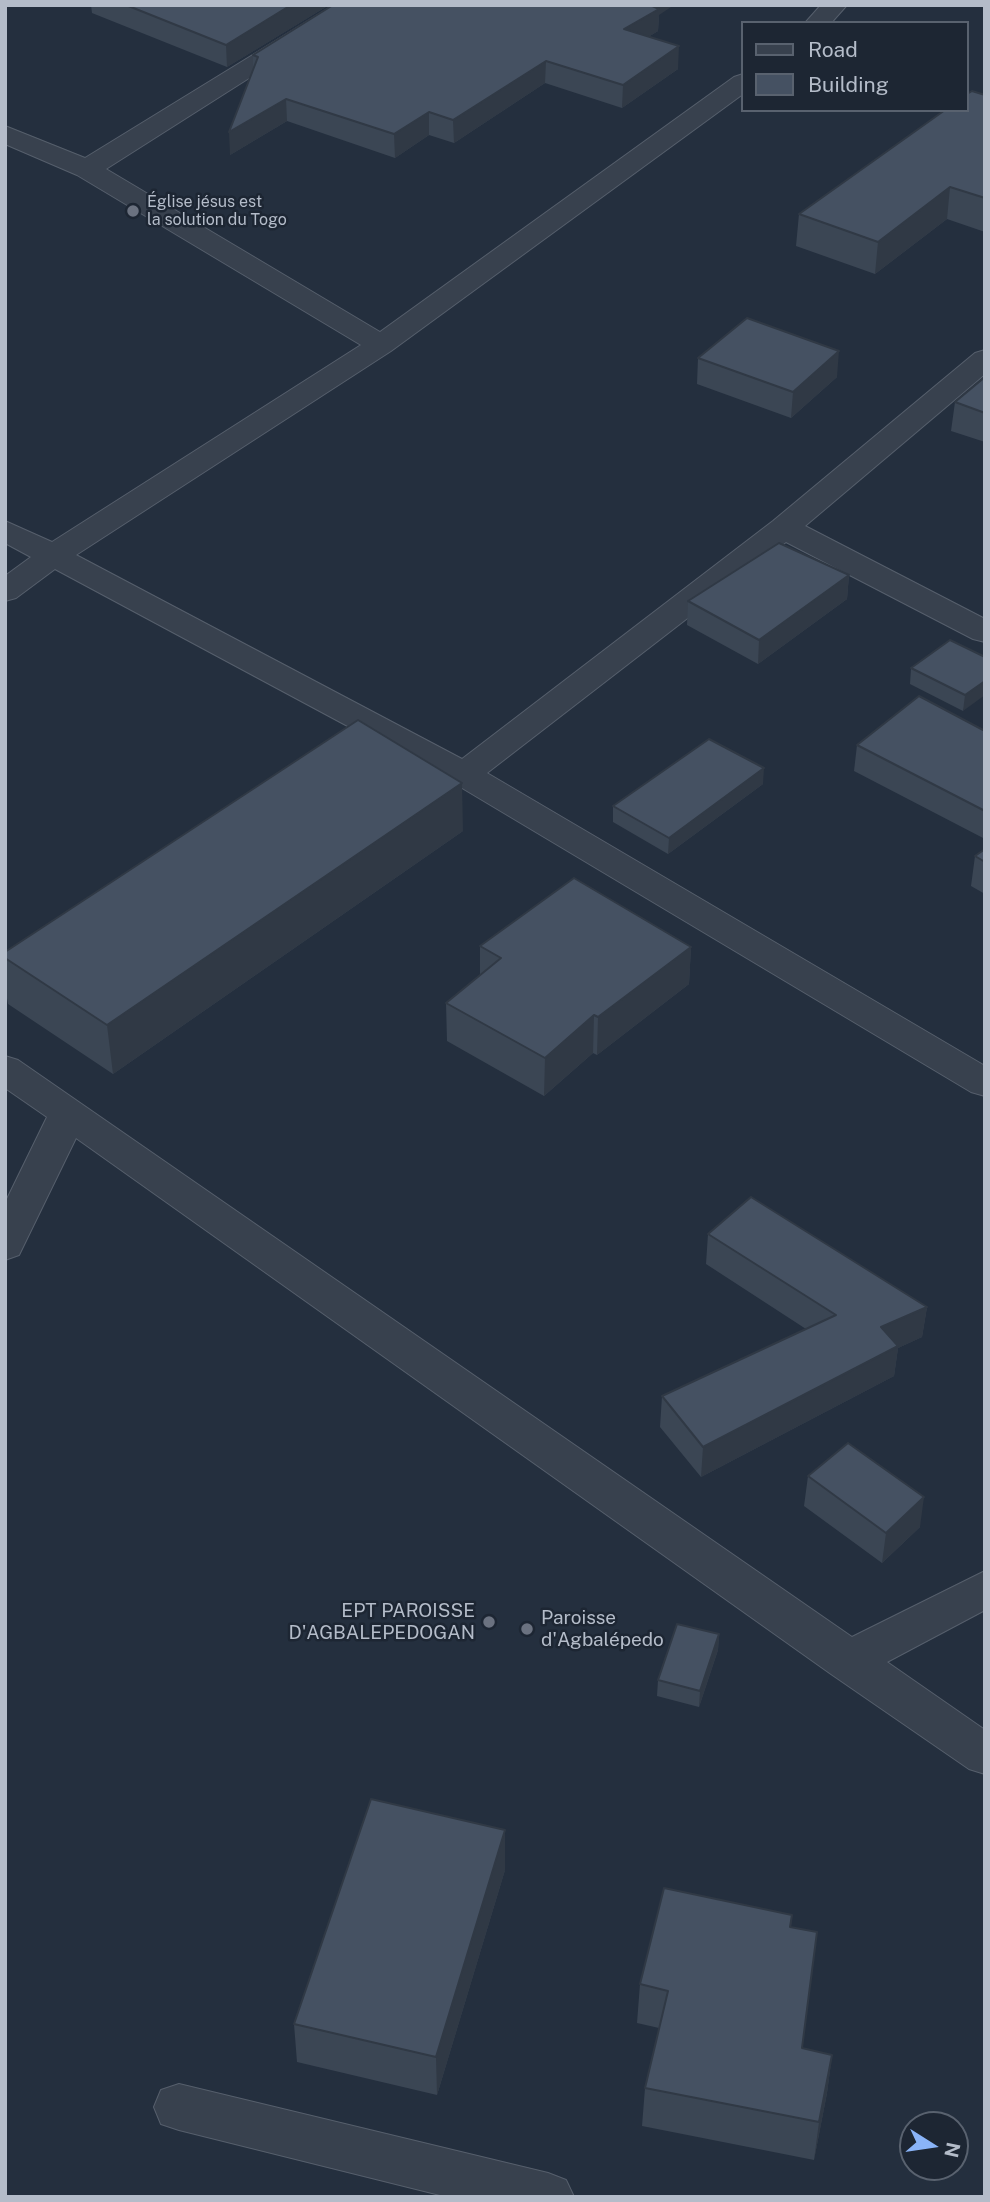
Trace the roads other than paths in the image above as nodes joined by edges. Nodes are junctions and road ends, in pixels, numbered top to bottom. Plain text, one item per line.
1 (352, 5) edge
2 (835, 5) edge
3 (819, 21) edge
4 (741, 83) edge
5 (5, 134) edge
6 (87, 169) junction
7 (381, 345) junction
8 (985, 359) edge
9 (784, 528) junction
10 (5, 530) edge
11 (52, 556) junction
12 (5, 591) edge
13 (985, 632) edge
14 (464, 774) junction
15 (5, 1069) edge
16 (985, 1083) edge
17 (68, 1114) junction
18 (5, 1245) edge
19 (985, 1589) edge
20 (847, 1661) junction
21 (985, 1755) edge
22 (179, 2107) dead end
23 (548, 2197) edge

1 - 6 street
2 - 3 street
4 - 7 street
5 - 6 street
6 - 7 street
7 - 11 street
8 - 9 street
9 - 13 street
9 - 14 street
10 - 11 street
11 - 12 street
11 - 14 street
14 - 16 street
15 - 17 street
17 - 18 street
17 - 20 street
19 - 20 street
20 - 21 street
22 - 23 street

